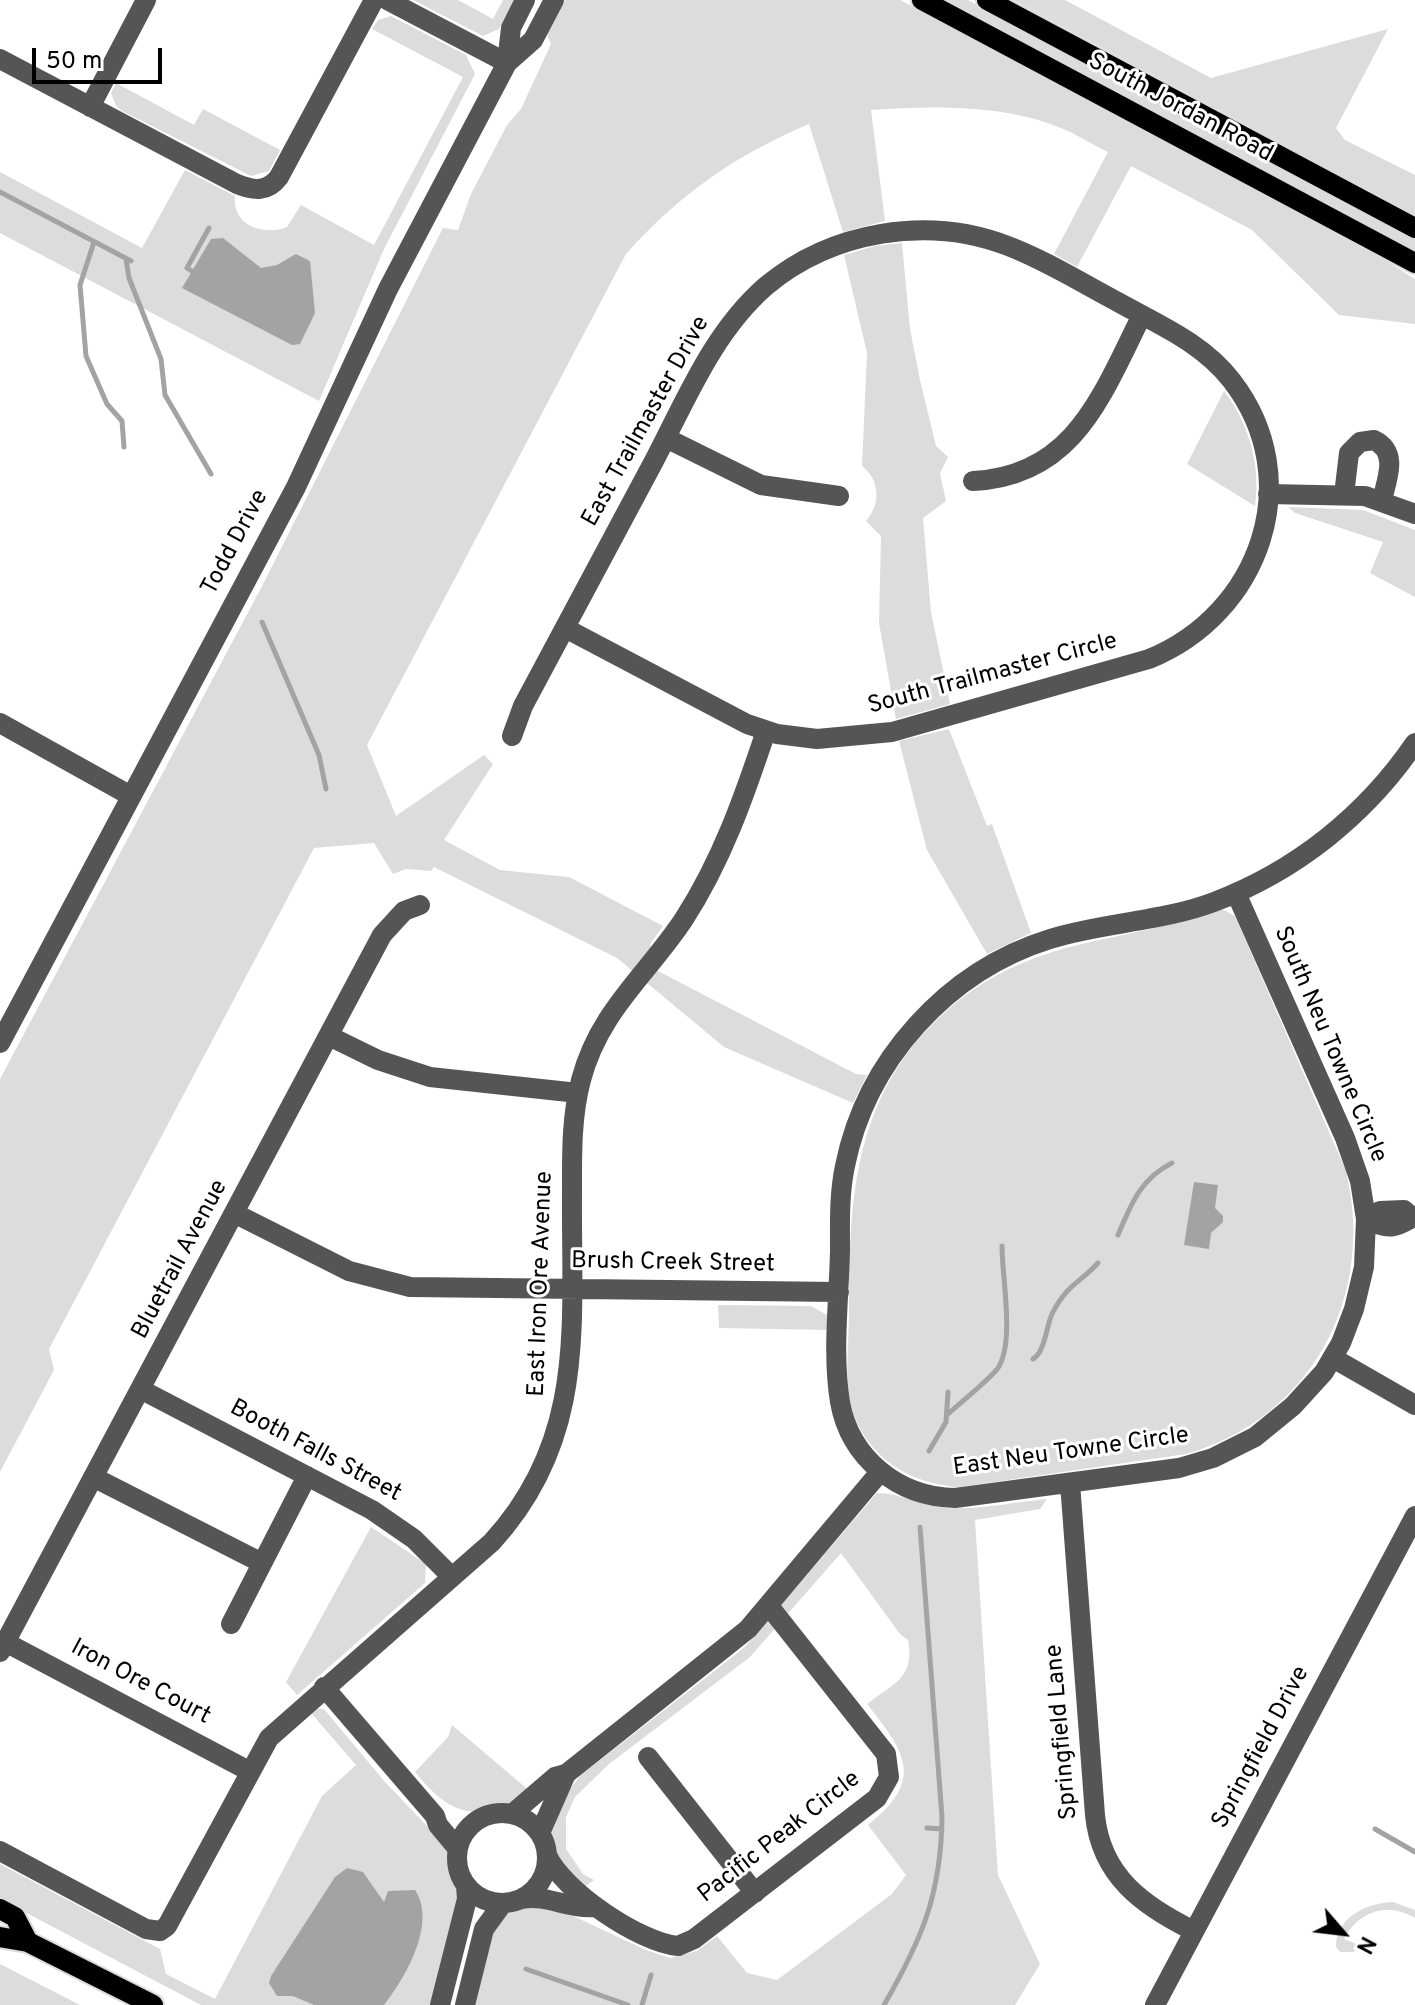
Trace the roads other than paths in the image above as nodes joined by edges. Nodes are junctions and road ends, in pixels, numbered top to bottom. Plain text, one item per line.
1 (146, 0) edge
2 (374, 0) edge
3 (387, 0) edge
4 (525, 0) edge
5 (554, 0) edge
6 (922, 0) edge
7 (987, 0) edge
8 (0, 59) edge
9 (507, 63) junction
10 (90, 107) junction
11 (1415, 228) edge
12 (1415, 263) edge
13 (1142, 315) junction
14 (666, 438) junction
15 (973, 481) dead end
16 (1268, 494) junction
17 (1344, 495) junction
18 (839, 496) dead end
19 (1382, 500) junction
20 (1415, 514) edge
21 (565, 628) junction
22 (0, 723) edge
23 (766, 731) junction
24 (512, 736) dead end
25 (1415, 743) edge
26 (131, 796) junction
27 (1236, 893) junction
28 (420, 905) dead end
29 (329, 1036) junction
30 (0, 1043) edge
31 (578, 1093) junction
32 (234, 1213) junction
33 (1414, 1216) edge
34 (1366, 1219) junction
35 (571, 1289) junction
36 (839, 1292) junction
37 (1333, 1358) junction
38 (142, 1390) junction
39 (1415, 1405) edge
40 (880, 1472) junction
41 (307, 1476) junction
42 (93, 1477) junction
43 (1070, 1483) junction
44 (1415, 1516) edge
45 (262, 1563) junction
46 (452, 1577) junction
47 (769, 1606) junction
48 (231, 1624) dead end
49 (3, 1647) edge
50 (324, 1687) junction
51 (648, 1757) dead end
52 (249, 1771) junction
53 (566, 1774) junction
54 (512, 1814) junction
55 (435, 1816) junction
56 (478, 1820) junction
57 (540, 1833) junction
58 (458, 1849) junction
59 (0, 1851) edge
60 (547, 1855) junction
61 (466, 1886) junction
62 (755, 1893) junction
63 (513, 1901) junction
64 (593, 1907) junction
65 (0, 1909) edge
66 (1194, 1931) junction
67 (0, 1937) edge
68 (28, 1942) junction
69 (153, 2005) edge
70 (440, 2005) edge
71 (465, 2005) edge
72 (1155, 2005) edge

1 - 10 street
2 - 10 street
3 - 9 street
4 - 9 street, Todd Drive
5 - 9 street, Todd Drive
6 - 12 main road, South Jordan Road
7 - 11 main road, South Jordan Road
8 - 10 street
9 - 26 street, Todd Drive
13 - 14 street, East Trailmaster Drive
13 - 15 street
13 - 16 street, East Trailmaster Drive
14 - 18 street
14 - 21 street, East Trailmaster Drive
16 - 17 street
16 - 23 street, South Trailmaster Circle
17 - 19 street
17 - 19 street
19 - 20 street
21 - 23 street, South Trailmaster Circle
21 - 24 street, East Trailmaster Drive
22 - 26 street
23 - 31 street, East Iron Ore Avenue
25 - 27 street
26 - 30 street, Todd Drive
27 - 34 street, South Neu Towne Circle
27 - 36 street
28 - 29 street, Bluetrail Avenue
29 - 31 street
29 - 32 street, Bluetrail Avenue
31 - 35 street, East Iron Ore Avenue
32 - 35 street, Brush Creek Street
32 - 38 street, Bluetrail Avenue
33 - 34 street
34 - 37 street, South Neu Towne Circle
35 - 36 street, Brush Creek Street
35 - 46 street, East Iron Ore Avenue
36 - 40 street
37 - 39 street
37 - 43 street, East Neu Towne Circle
38 - 41 street, Booth Falls Street
38 - 42 street, Bluetrail Avenue
40 - 43 street, East Neu Towne Circle
40 - 47 street
41 - 45 street
41 - 46 street, Booth Falls Street
42 - 45 street
42 - 49 street, Bluetrail Avenue
43 - 66 street, Springfield Lane
44 - 66 street, Springfield Drive
45 - 48 street
46 - 50 street, East Iron Ore Avenue
47 - 53 street
47 - 62 street, Pacific Peak Circle
49 - 52 street, Iron Ore Court
50 - 52 street, East Iron Ore Avenue
50 - 55 street
51 - 62 street
52 - 59 street, East Iron Ore Avenue
53 - 54 street
53 - 57 street
54 - 56 street
54 - 57 street
55 - 56 street
55 - 58 street
56 - 58 street
57 - 60 street
58 - 61 street
60 - 63 street
60 - 64 street, Pacific Peak Circle
61 - 63 street
61 - 70 street
62 - 64 street, Pacific Peak Circle
63 - 64 street, Pacific Peak Circle
63 - 71 street
65 - 68 main road
66 - 72 street, Springfield Drive
67 - 68 main road
68 - 69 main road

